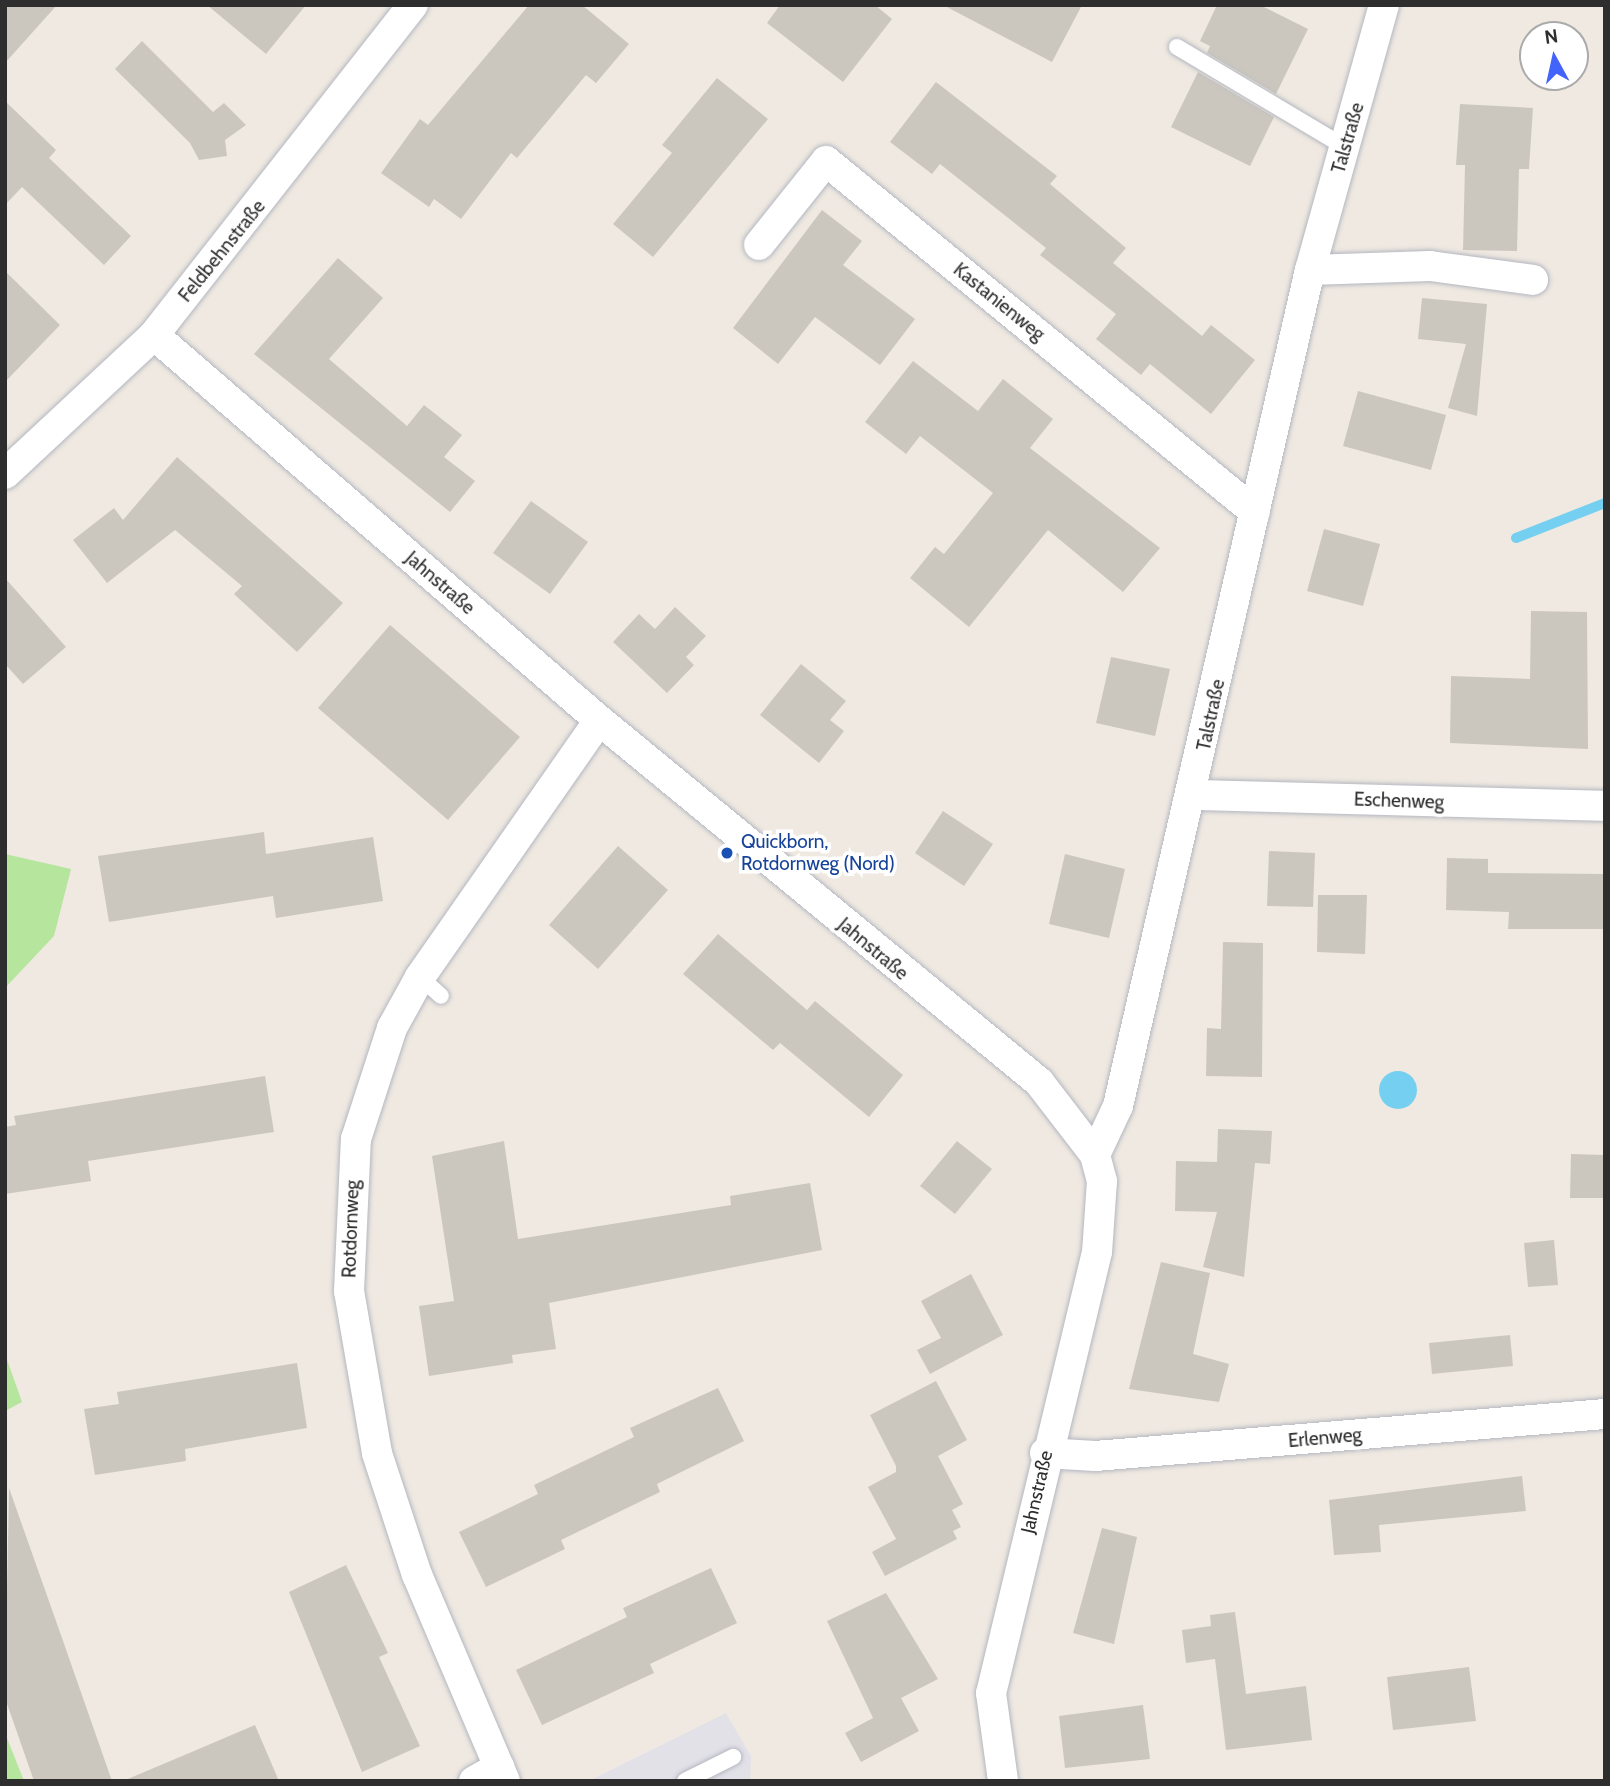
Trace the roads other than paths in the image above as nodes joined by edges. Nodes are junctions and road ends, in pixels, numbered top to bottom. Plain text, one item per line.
1 (413, 5) edge
2 (1384, 5) edge
3 (1177, 47) dead end
4 (1345, 147) junction
5 (759, 245) dead end
6 (1310, 270) junction
7 (1533, 280) dead end
8 (154, 335) junction
9 (5, 474) edge
10 (1255, 512) junction
11 (599, 720) junction
12 (1194, 795) junction
13 (1605, 806) edge
14 (1095, 1154) junction
15 (1605, 1414) edge
16 (1045, 1453) junction
17 (733, 1757) dead end
18 (492, 1776) edge
19 (685, 1781) edge
20 (1003, 1781) edge

1 - 8 street, Feldbehnstraße
2 - 4 street, Talstraße
3 - 4 lane
4 - 6 street, Talstraße
5 - 10 street, Kastanienweg
6 - 7 street
6 - 10 street, Talstraße
8 - 9 street, Feldbehnstraße
8 - 11 street, Jahnstraße
10 - 12 street, Talstraße
11 - 14 street, Jahnstraße
11 - 18 street, Rotdornweg
12 - 13 street, Eschenweg
12 - 14 street, Talstraße
14 - 16 street, Jahnstraße
15 - 16 street, Erlenweg
16 - 20 street, Jahnstraße
17 - 19 lane

